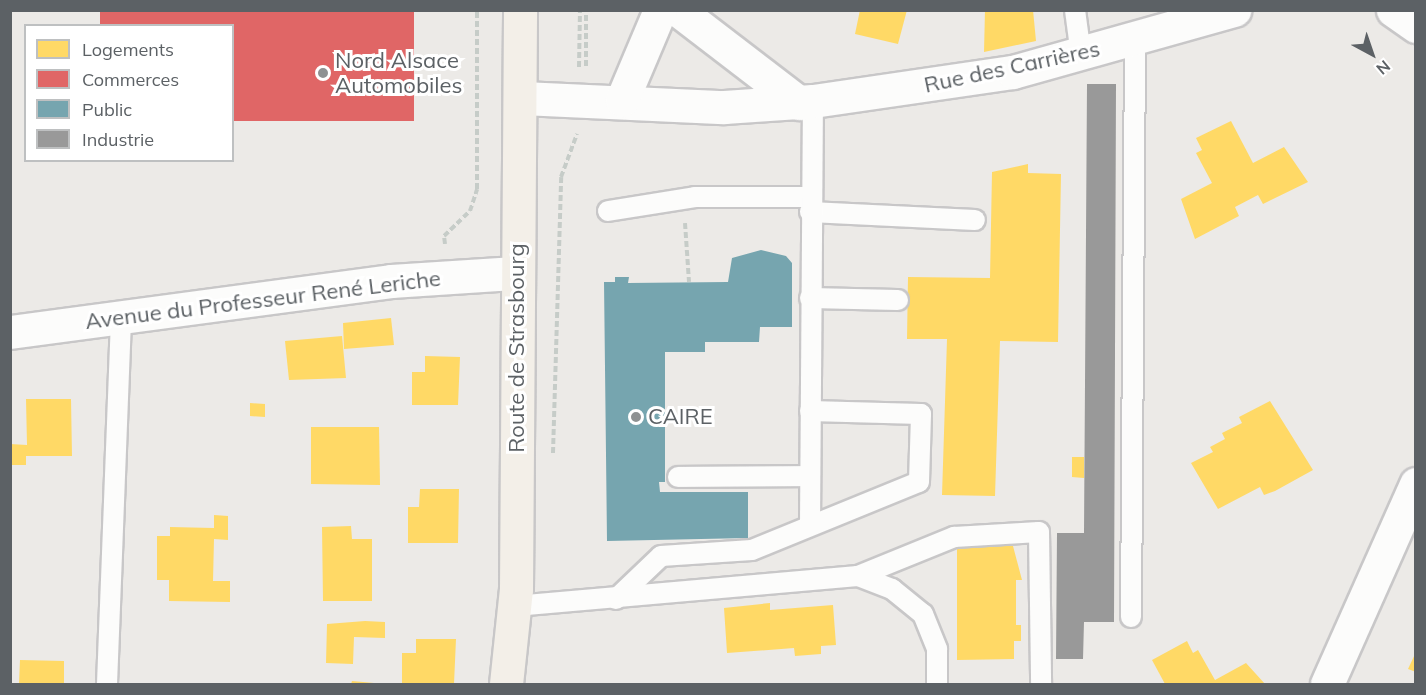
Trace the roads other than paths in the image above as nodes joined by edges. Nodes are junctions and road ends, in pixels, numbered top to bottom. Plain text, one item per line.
1 (520, 10) edge
2 (660, 10) edge
3 (678, 10) edge
4 (1075, 10) edge
5 (1261, 10) edge
6 (1393, 10) edge
7 (1228, 13) edge
8 (1416, 26) edge
9 (1135, 40) junction
10 (1081, 55) junction
11 (522, 98) junction
12 (622, 100) junction
13 (806, 102) junction
14 (810, 204) junction
15 (608, 210) dead end
16 (975, 220) dead end
17 (515, 273) junction
18 (810, 298) junction
19 (898, 300) dead end
20 (121, 318) junction
21 (10, 332) edge
22 (810, 411) junction
23 (809, 476) junction
24 (678, 477) dead end
25 (1416, 484) edge
26 (810, 525) junction
27 (858, 576) junction
28 (615, 599) junction
29 (515, 606) junction
30 (1131, 617) dead end
31 (108, 684) edge
32 (506, 684) edge
33 (937, 684) edge
34 (1041, 684) edge
35 (1327, 684) edge

1 - 11 main road, Route de Strasbourg
2 - 12 street
3 - 13 street
4 - 10 lane
5 - 7 street, Rue des Carrières
6 - 8 street
7 - 9 street, Rue des Carrières
9 - 10 street, Rue des Carrières
9 - 30 lane
10 - 13 street, Rue des Carrières
11 - 12 street, Rue des Carrières
11 - 17 main road, Route de Strasbourg
12 - 13 street, Rue des Carrières
13 - 14 lane
14 - 15 lane
14 - 16 lane
14 - 18 lane
17 - 20 street, Avenue du Professeur René Leriche
17 - 29 main road, Route de Strasbourg
18 - 19 lane
18 - 22 lane
20 - 21 street, Avenue du Professeur René Leriche
20 - 31 lane
22 - 23 lane
22 - 26 lane
23 - 24 lane
23 - 26 lane
25 - 35 street
26 - 28 lane
27 - 28 lane
27 - 33 lane
27 - 34 lane
28 - 29 lane
29 - 32 main road, Route de Strasbourg

